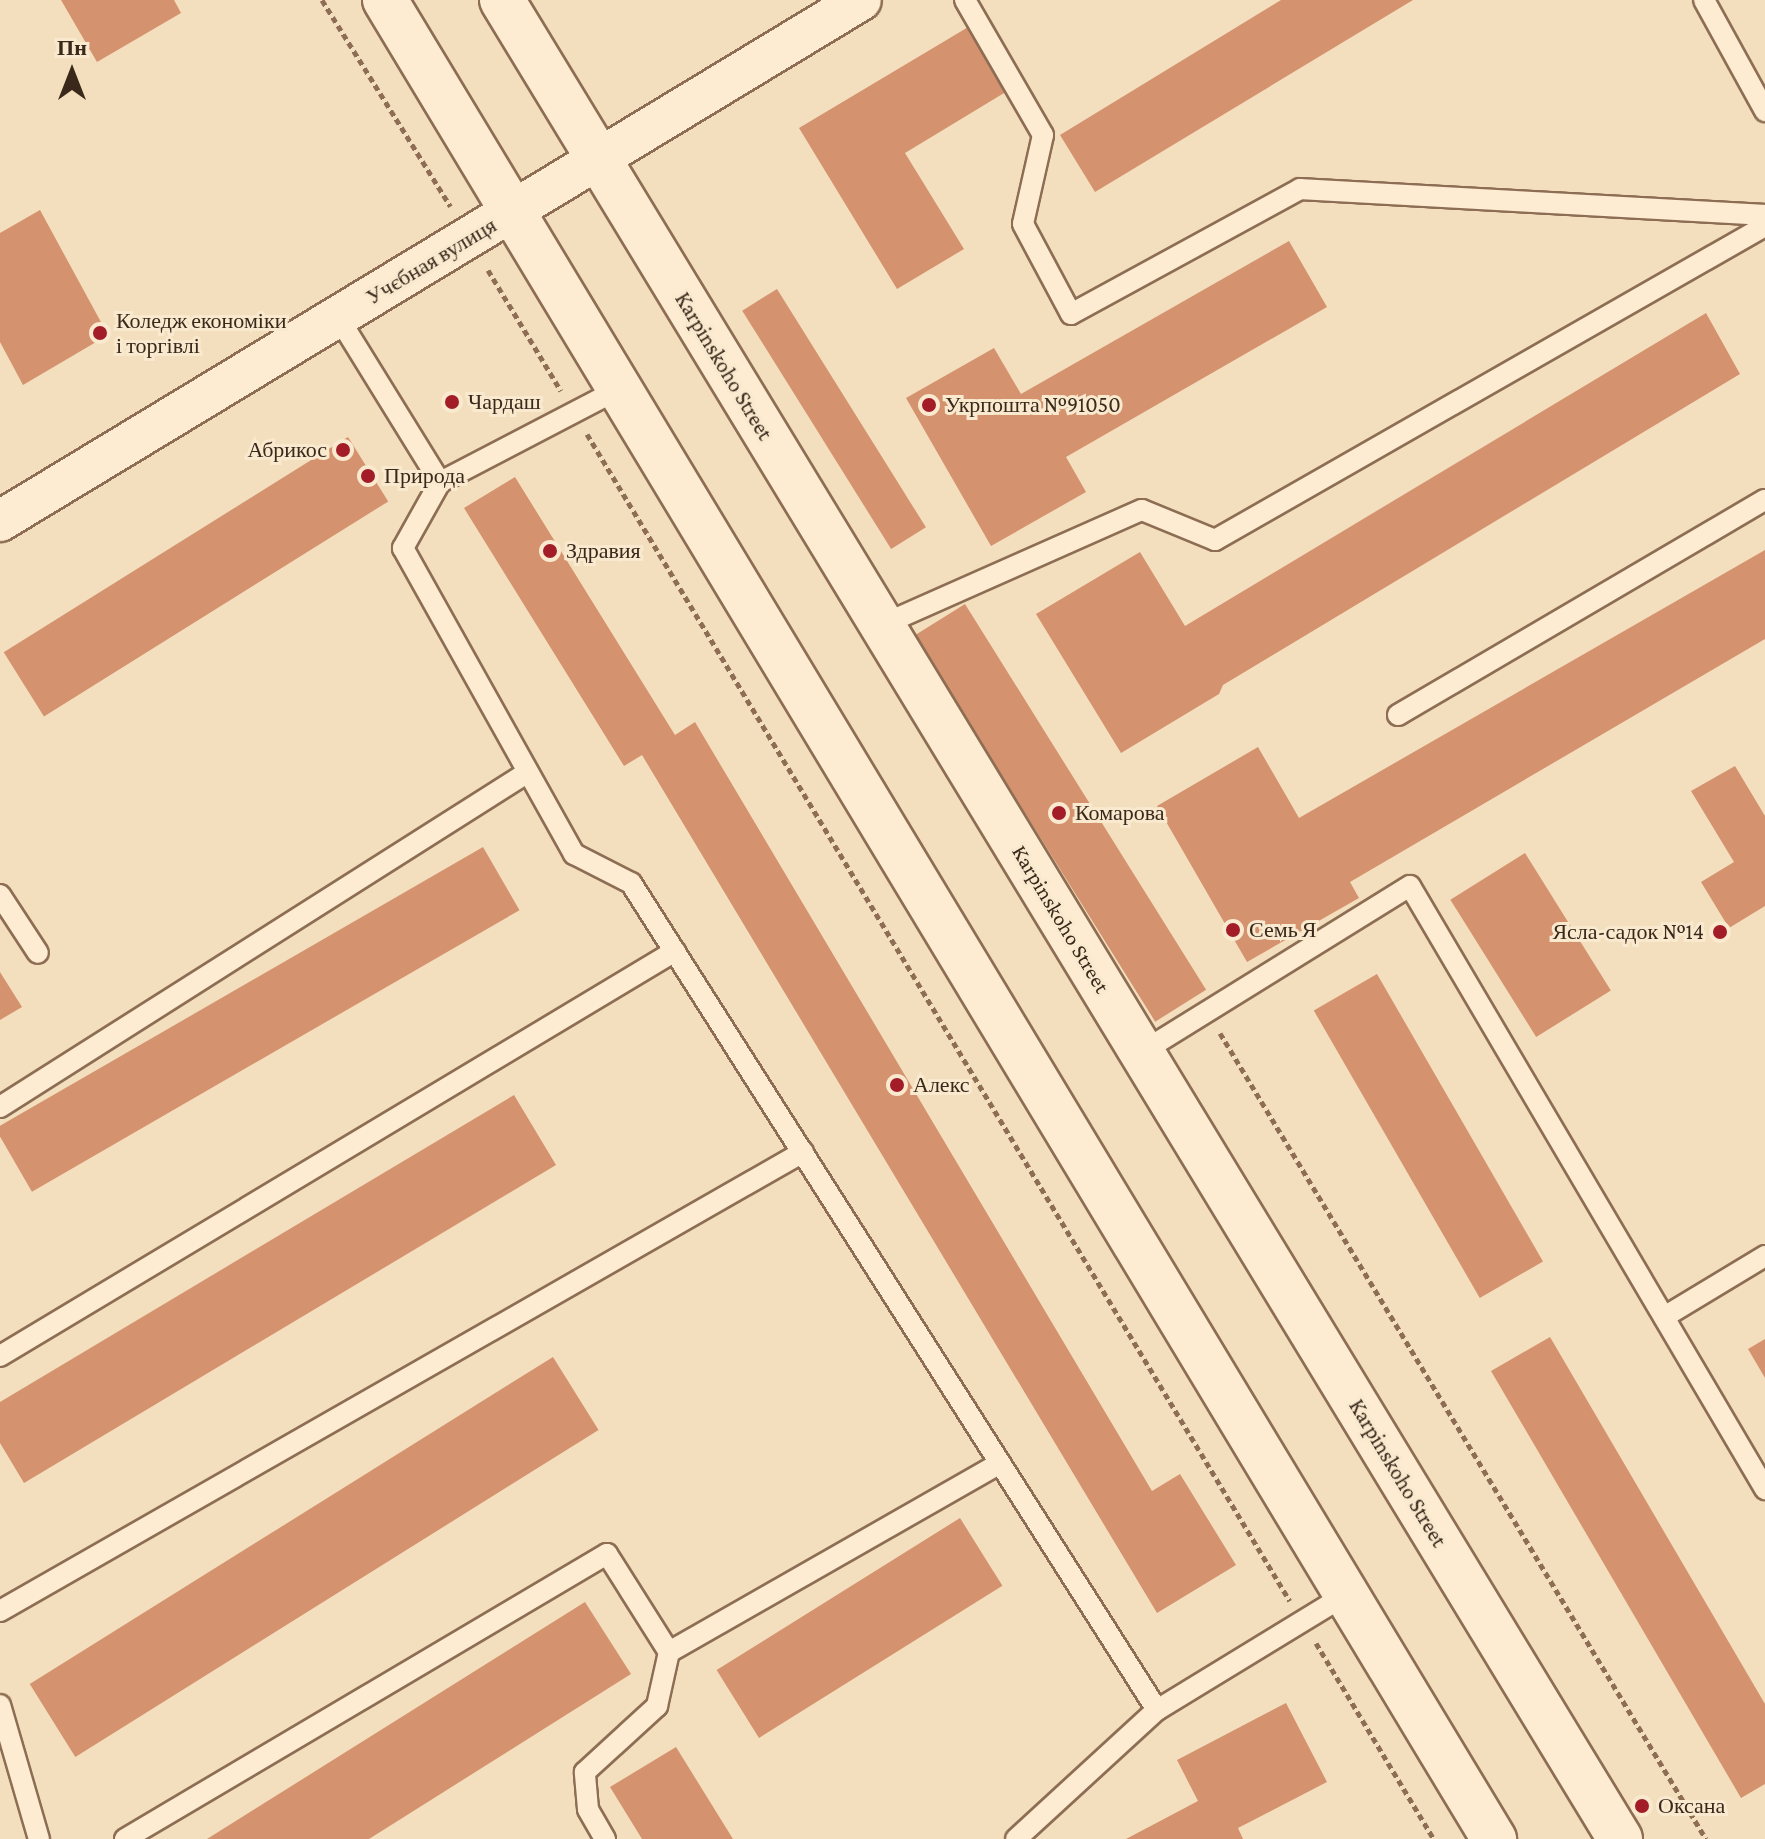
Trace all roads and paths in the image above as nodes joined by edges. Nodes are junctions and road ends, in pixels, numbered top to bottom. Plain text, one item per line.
1 (322, 0) edge
2 (385, 0) edge
3 (502, 0) edge
4 (861, 0) edge
5 (965, 0) edge
6 (1704, 0) edge
7 (1765, 111) edge
8 (597, 157) junction
9 (513, 212) junction
10 (1765, 215) edge
11 (1765, 226) edge
12 (469, 238) junction
13 (338, 317) junction
14 (619, 389) junction
15 (572, 409) junction
16 (440, 482) junction
17 (1765, 500) edge
18 (0, 521) edge
19 (882, 625) junction
20 (1398, 715) dead end
21 (528, 772) junction
22 (0, 895) edge
23 (675, 951) junction
24 (38, 953) dead end
25 (1207, 1012) junction
26 (1142, 1052) junction
27 (0, 1107) edge
28 (803, 1152) junction
29 (1765, 1256) edge
30 (1664, 1317) junction
31 (0, 1356) edge
32 (1000, 1463) junction
33 (1765, 1489) edge
34 (1347, 1594) junction
35 (0, 1611) edge
36 (1303, 1621) junction
37 (669, 1652) junction
38 (0, 1705) edge
39 (1157, 1710) junction
40 (39, 1839) edge
41 (125, 1839) edge
42 (605, 1839) edge
43 (1016, 1839) edge
44 (1434, 1839) edge
45 (1494, 1839) edge
46 (1620, 1839) edge
47 (1706, 1839) edge

1 - 12 path
2 - 9 street
3 - 8 street, Karpinskoho Street
4 - 8 street, Учєбная вулиця
5 - 10 lane
6 - 7 lane
8 - 9 street, Учєбная вулиця
8 - 19 street, Karpinskoho Street
9 - 12 street, Учєбная вулиця
9 - 14 street
11 - 19 lane
12 - 13 street, Учєбная вулиця
12 - 15 path
13 - 16 lane
13 - 18 street, Учєбная вулиця
14 - 15 lane
14 - 34 street
15 - 16 lane
15 - 36 path
16 - 21 lane
17 - 20 lane
19 - 26 street, Karpinskoho Street
21 - 23 lane
21 - 27 lane
22 - 24 lane
23 - 28 lane
23 - 31 lane
25 - 26 lane
25 - 30 lane
25 - 47 path
26 - 46 street, Karpinskoho Street
28 - 32 lane
28 - 35 lane
29 - 30 lane
30 - 33 lane
32 - 37 lane
32 - 39 lane
34 - 36 lane
34 - 45 street
36 - 39 lane
36 - 44 path
37 - 41 lane
37 - 42 lane
38 - 40 lane
39 - 43 lane

